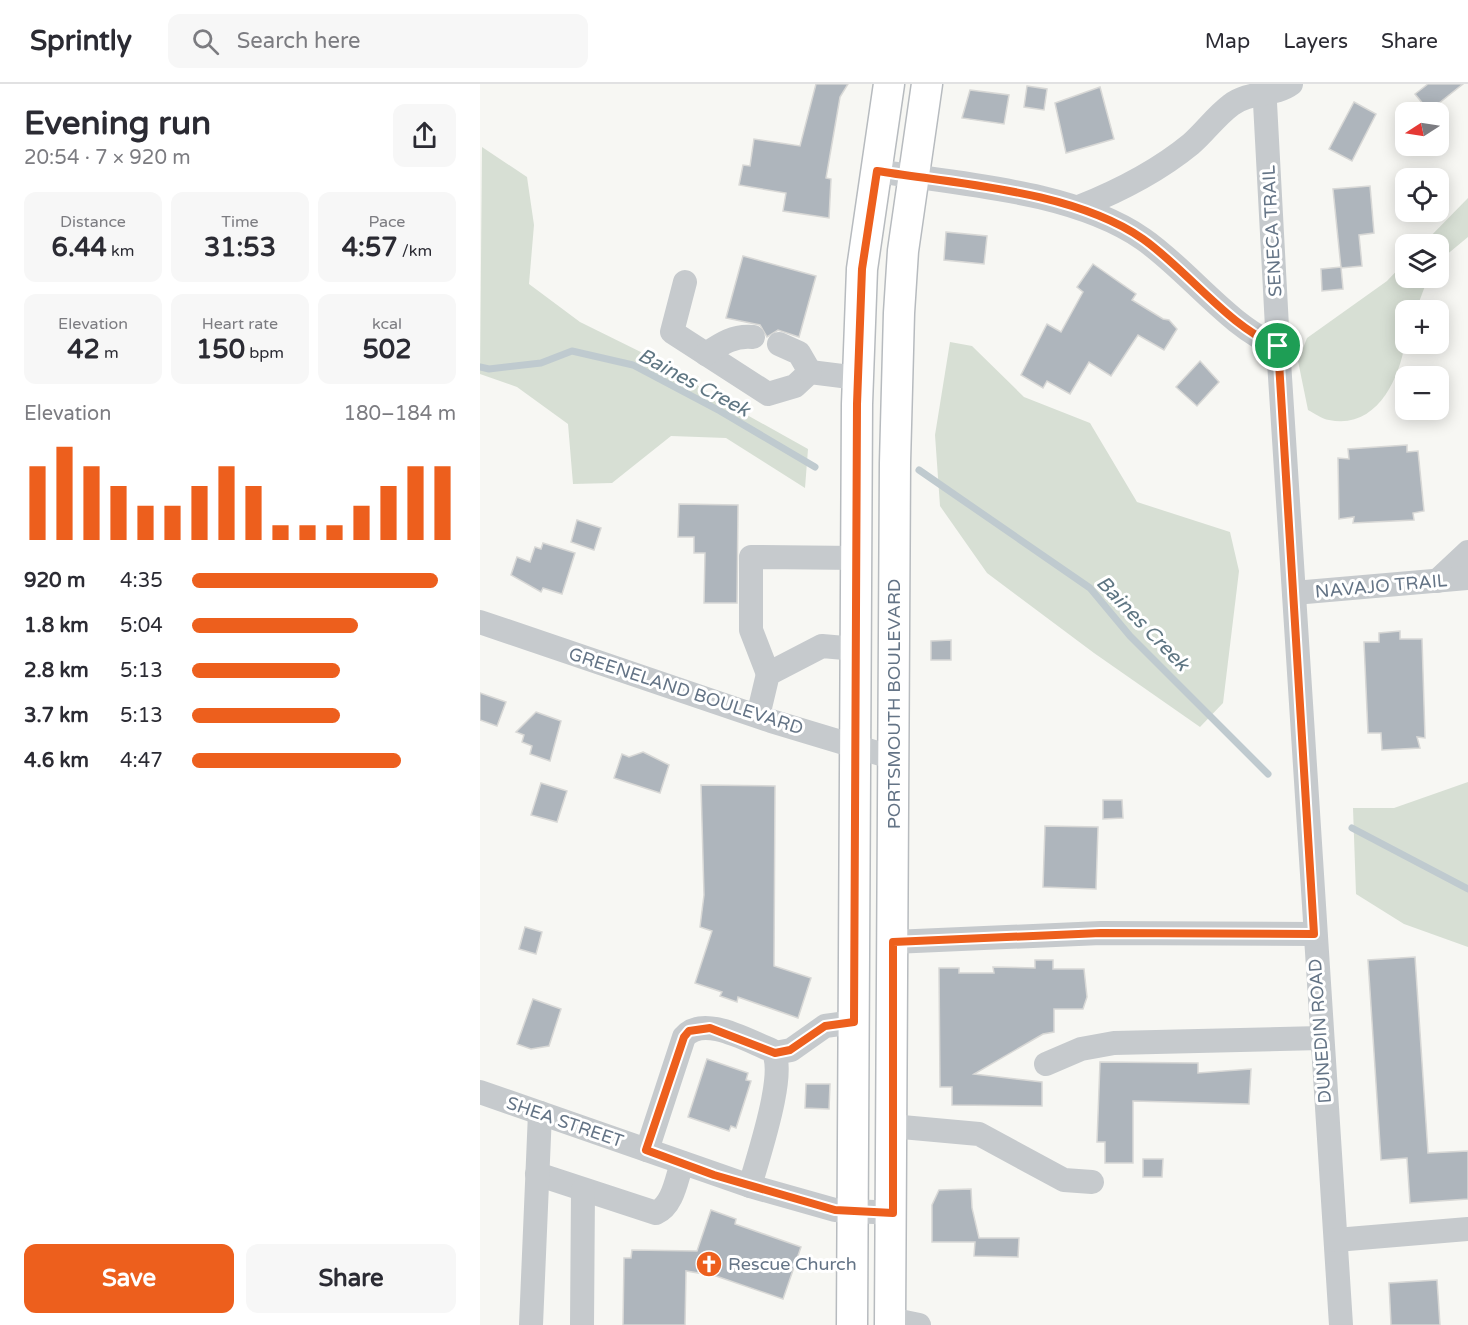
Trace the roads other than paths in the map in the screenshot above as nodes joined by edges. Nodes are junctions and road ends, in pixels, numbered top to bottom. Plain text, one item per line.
1 (889, 84) edge
2 (927, 84) edge
3 (1291, 84) edge
4 (1264, 88) edge
5 (877, 171) junction
6 (914, 177) junction
7 (1078, 207) junction
8 (685, 282) dead end
9 (753, 337) dead end
10 (779, 344) dead end
11 (1278, 346) junction
12 (706, 354) junction
13 (810, 372) junction
14 (858, 378) junction
15 (1468, 552) edge
16 (856, 558) junction
17 (1468, 578) edge
18 (1437, 581) junction
19 (1294, 593) junction
20 (480, 622) edge
21 (856, 649) junction
22 (768, 674) junction
23 (758, 716) junction
24 (856, 746) junction
25 (894, 758) junction
26 (1314, 934) junction
27 (893, 942) junction
28 (854, 1022) junction
29 (1321, 1038) junction
30 (775, 1053) junction
31 (1046, 1064) dead end
32 (480, 1092) edge
33 (540, 1113) junction
34 (891, 1126) junction
35 (646, 1150) junction
36 (682, 1163) junction
37 (537, 1174) junction
38 (1092, 1182) dead end
39 (750, 1186) junction
40 (584, 1190) junction
41 (852, 1212) junction
42 (893, 1213) junction
43 (1468, 1229) edge
44 (1336, 1240) junction
45 (890, 1322) edge
46 (531, 1325) edge
47 (582, 1325) edge
48 (852, 1325) edge
49 (920, 1325) edge
50 (1341, 1325) edge

1 - 5 main road, PORTSMOUTH BOULEVARD
2 - 6 main road, PORTSMOUTH BOULEVARD
3 - 4 street
4 - 7 street
4 - 11 street, SENECA TRAIL
5 - 6 street
5 - 14 main road, PORTSMOUTH BOULEVARD
6 - 7 street
6 - 25 main road, PORTSMOUTH BOULEVARD
7 - 11 street
8 - 12 street
9 - 12 street
10 - 13 street
11 - 19 street, SENECA TRAIL
12 - 13 street
13 - 14 street
14 - 16 main road, PORTSMOUTH BOULEVARD
15 - 18 street
16 - 21 main road, PORTSMOUTH BOULEVARD
16 - 22 street
17 - 18 street, NAVAJO TRAIL
18 - 19 street, NAVAJO TRAIL
19 - 26 street, DUNEDIN ROAD
20 - 23 street, GREENELAND BOULEVARD
21 - 22 street
21 - 24 main road, PORTSMOUTH BOULEVARD
22 - 23 street
23 - 24 street, GREENELAND BOULEVARD
24 - 25 street, GREENELAND BOULEVARD
24 - 28 main road, PORTSMOUTH BOULEVARD
25 - 27 main road, PORTSMOUTH BOULEVARD
26 - 27 street
26 - 29 street, DUNEDIN ROAD
27 - 34 main road, PORTSMOUTH BOULEVARD
28 - 30 street
28 - 41 main road, PORTSMOUTH BOULEVARD
29 - 31 street
29 - 44 street, DUNEDIN ROAD
30 - 35 street
30 - 39 street
32 - 33 street, SHEA STREET
33 - 35 street, SHEA STREET
33 - 37 street
34 - 38 street
34 - 42 main road, PORTSMOUTH BOULEVARD
35 - 36 street, SHEA STREET
36 - 39 street, SHEA STREET
36 - 40 street
37 - 40 street
37 - 46 street
39 - 41 street, SHEA STREET
40 - 47 street
41 - 42 street, SHEA STREET
41 - 48 main road, PORTSMOUTH BOULEVARD
42 - 45 main road, PORTSMOUTH BOULEVARD
43 - 44 street
44 - 50 street, DUNEDIN ROAD
45 - 49 street

